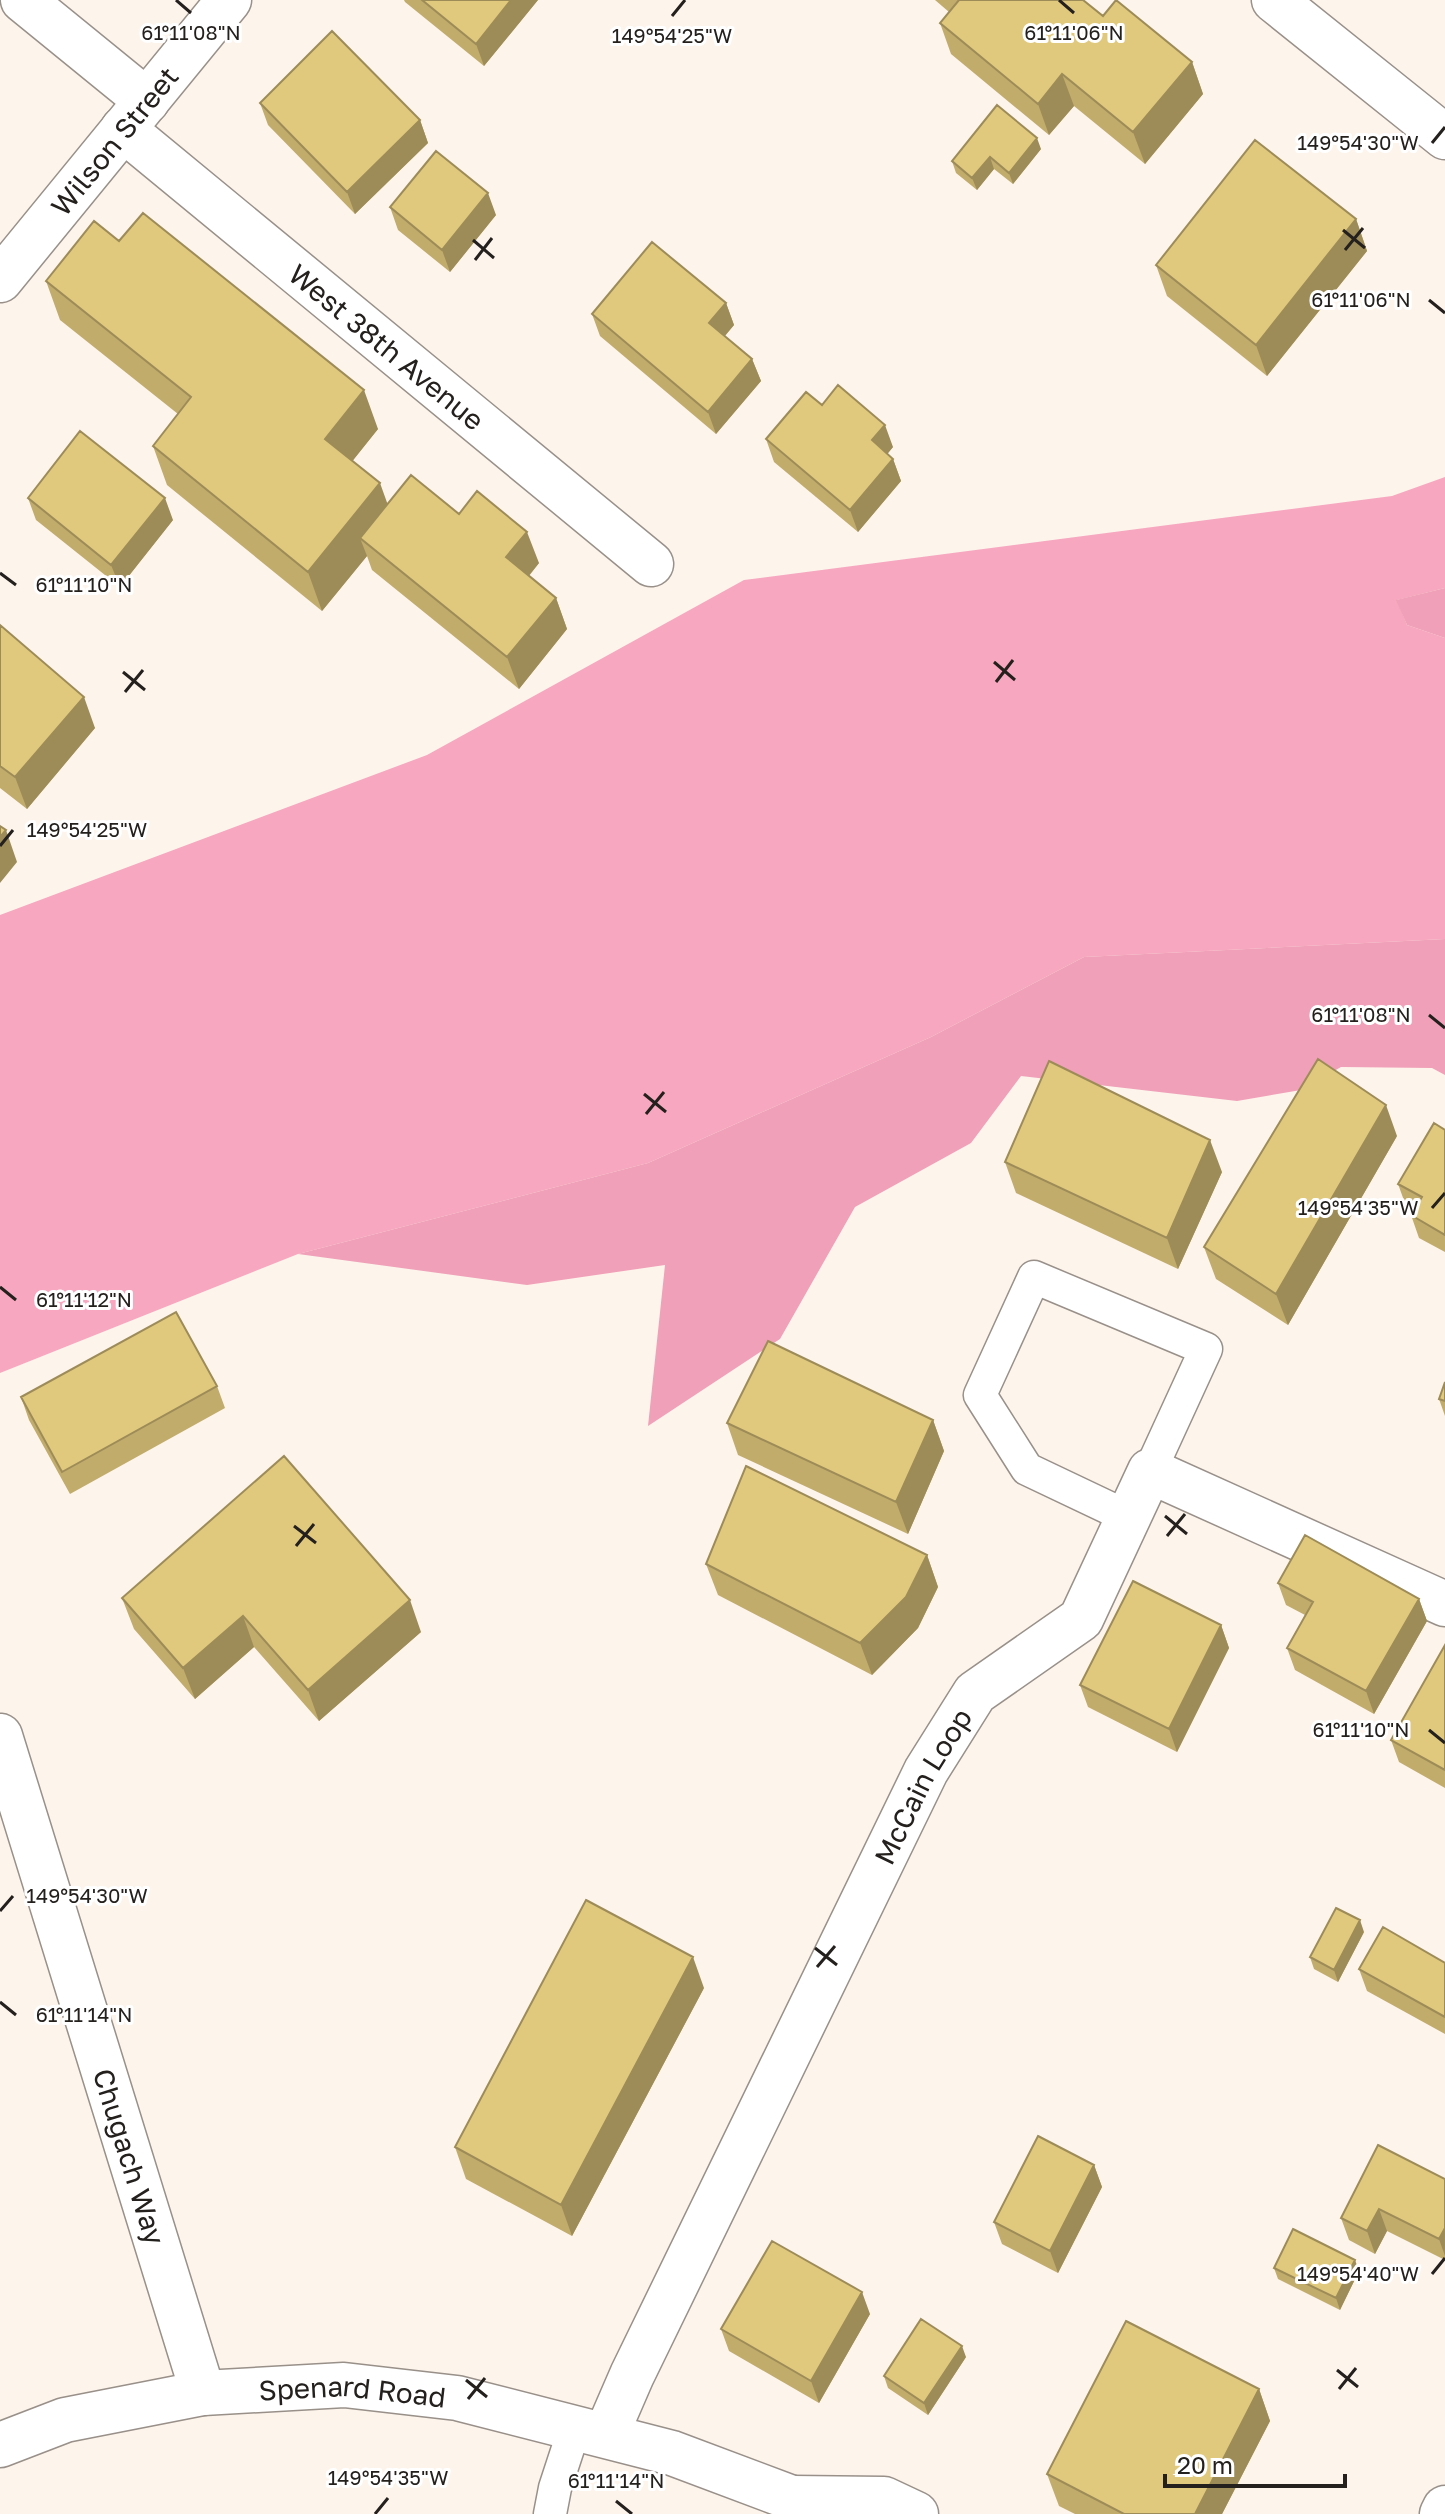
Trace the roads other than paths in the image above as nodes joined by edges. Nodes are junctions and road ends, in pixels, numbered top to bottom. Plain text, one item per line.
1 (23, 0) edge
2 (229, 0) edge
3 (1274, 0) edge
4 (135, 115) junction
5 (1445, 137) edge
6 (0, 280) edge
7 (651, 564) dead end
8 (1150, 1471) junction
9 (1128, 1517) junction
10 (1445, 1604) edge
11 (0, 1736) edge
12 (203, 2393) junction
13 (590, 2431) junction
14 (0, 2445) edge
15 (802, 2506) edge
16 (1445, 2508) edge
17 (550, 2514) edge
18 (916, 2514) edge
19 (1442, 2514) edge

1 - 4 street, West 38th Avenue
2 - 4 street, Wilson Street
3 - 5 street
4 - 6 street, Wilson Street
4 - 7 street, West 38th Avenue
8 - 9 street, McCain Loop
8 - 9 lane
8 - 10 street
9 - 13 street, McCain Loop
11 - 12 street, Chugach Way
12 - 13 street, Spenard Road
12 - 14 street, Spenard Road
13 - 15 street, Spenard Road
13 - 17 lane
15 - 18 street, Spenard Road
16 - 19 street

